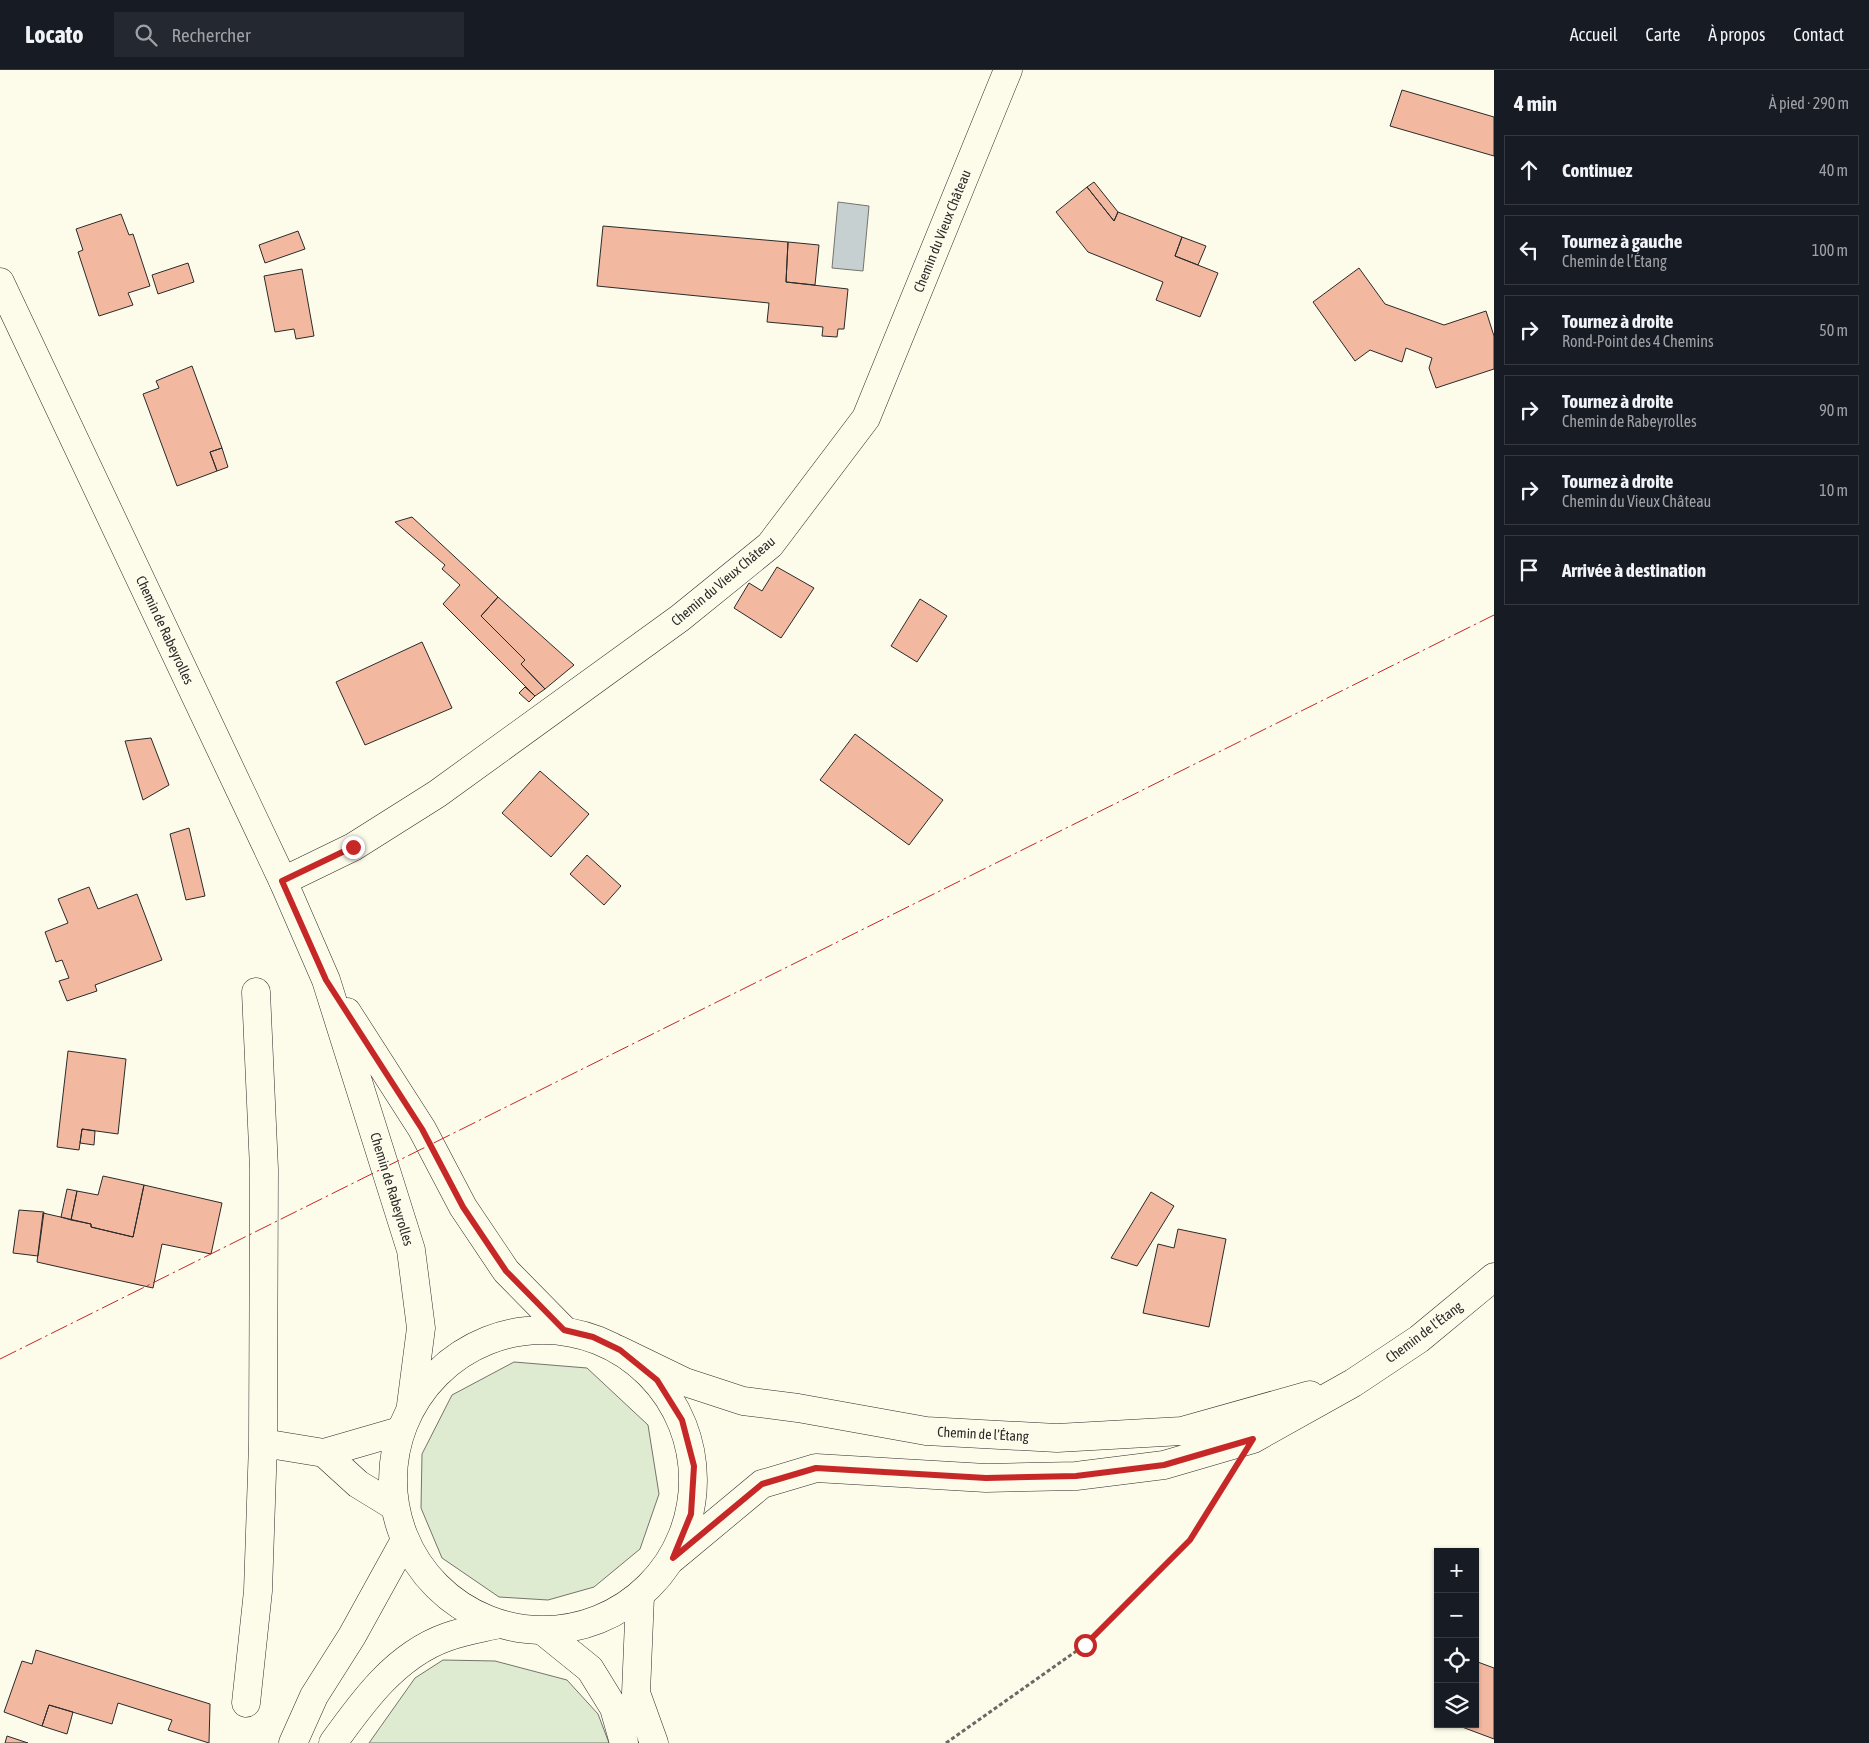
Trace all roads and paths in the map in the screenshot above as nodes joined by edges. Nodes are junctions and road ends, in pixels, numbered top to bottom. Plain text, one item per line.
1 (1008, 70) edge
2 (0, 282) edge
3 (282, 881) junction
4 (326, 980) junction
5 (256, 992) dead end
6 (1494, 1277) edge
7 (564, 1330) junction
8 (620, 1350) junction
9 (1352, 1383) junction
10 (411, 1405) junction
11 (400, 1431) junction
12 (1253, 1439) junction
13 (264, 1443) junction
14 (324, 1452) junction
15 (394, 1506) junction
16 (404, 1540) junction
17 (673, 1558) junction
18 (640, 1596) junction
19 (499, 1624) junction
20 (544, 1631) junction
21 (246, 1704) dead end
22 (293, 1743) edge
23 (333, 1743) edge
24 (624, 1743) edge
25 (654, 1743) edge
26 (946, 1743) edge

1 - 3 main road, Chemin du Vieux Château
2 - 3 main road, Chemin de Rabeyrolles
3 - 4 main road, Chemin de Rabeyrolles
4 - 7 main road, Chemin de Rabeyrolles
4 - 10 main road, Chemin de Rabeyrolles
5 - 13 main road
6 - 9 main road, Chemin de l’Étang
7 - 8 main road
7 - 10 main road
8 - 9 main road, Chemin de l’Étang
8 - 17 main road
9 - 12 main road, Chemin de l’Étang
10 - 11 main road
11 - 14 main road
11 - 15 main road
12 - 17 main road, Chemin de l’Étang
12 - 26 path
13 - 14 main road
13 - 21 main road
14 - 15 main road
15 - 16 main road
16 - 19 main road
16 - 22 main road
17 - 18 main road
18 - 20 main road
18 - 25 main road
19 - 20 main road
19 - 23 main road
20 - 24 main road

